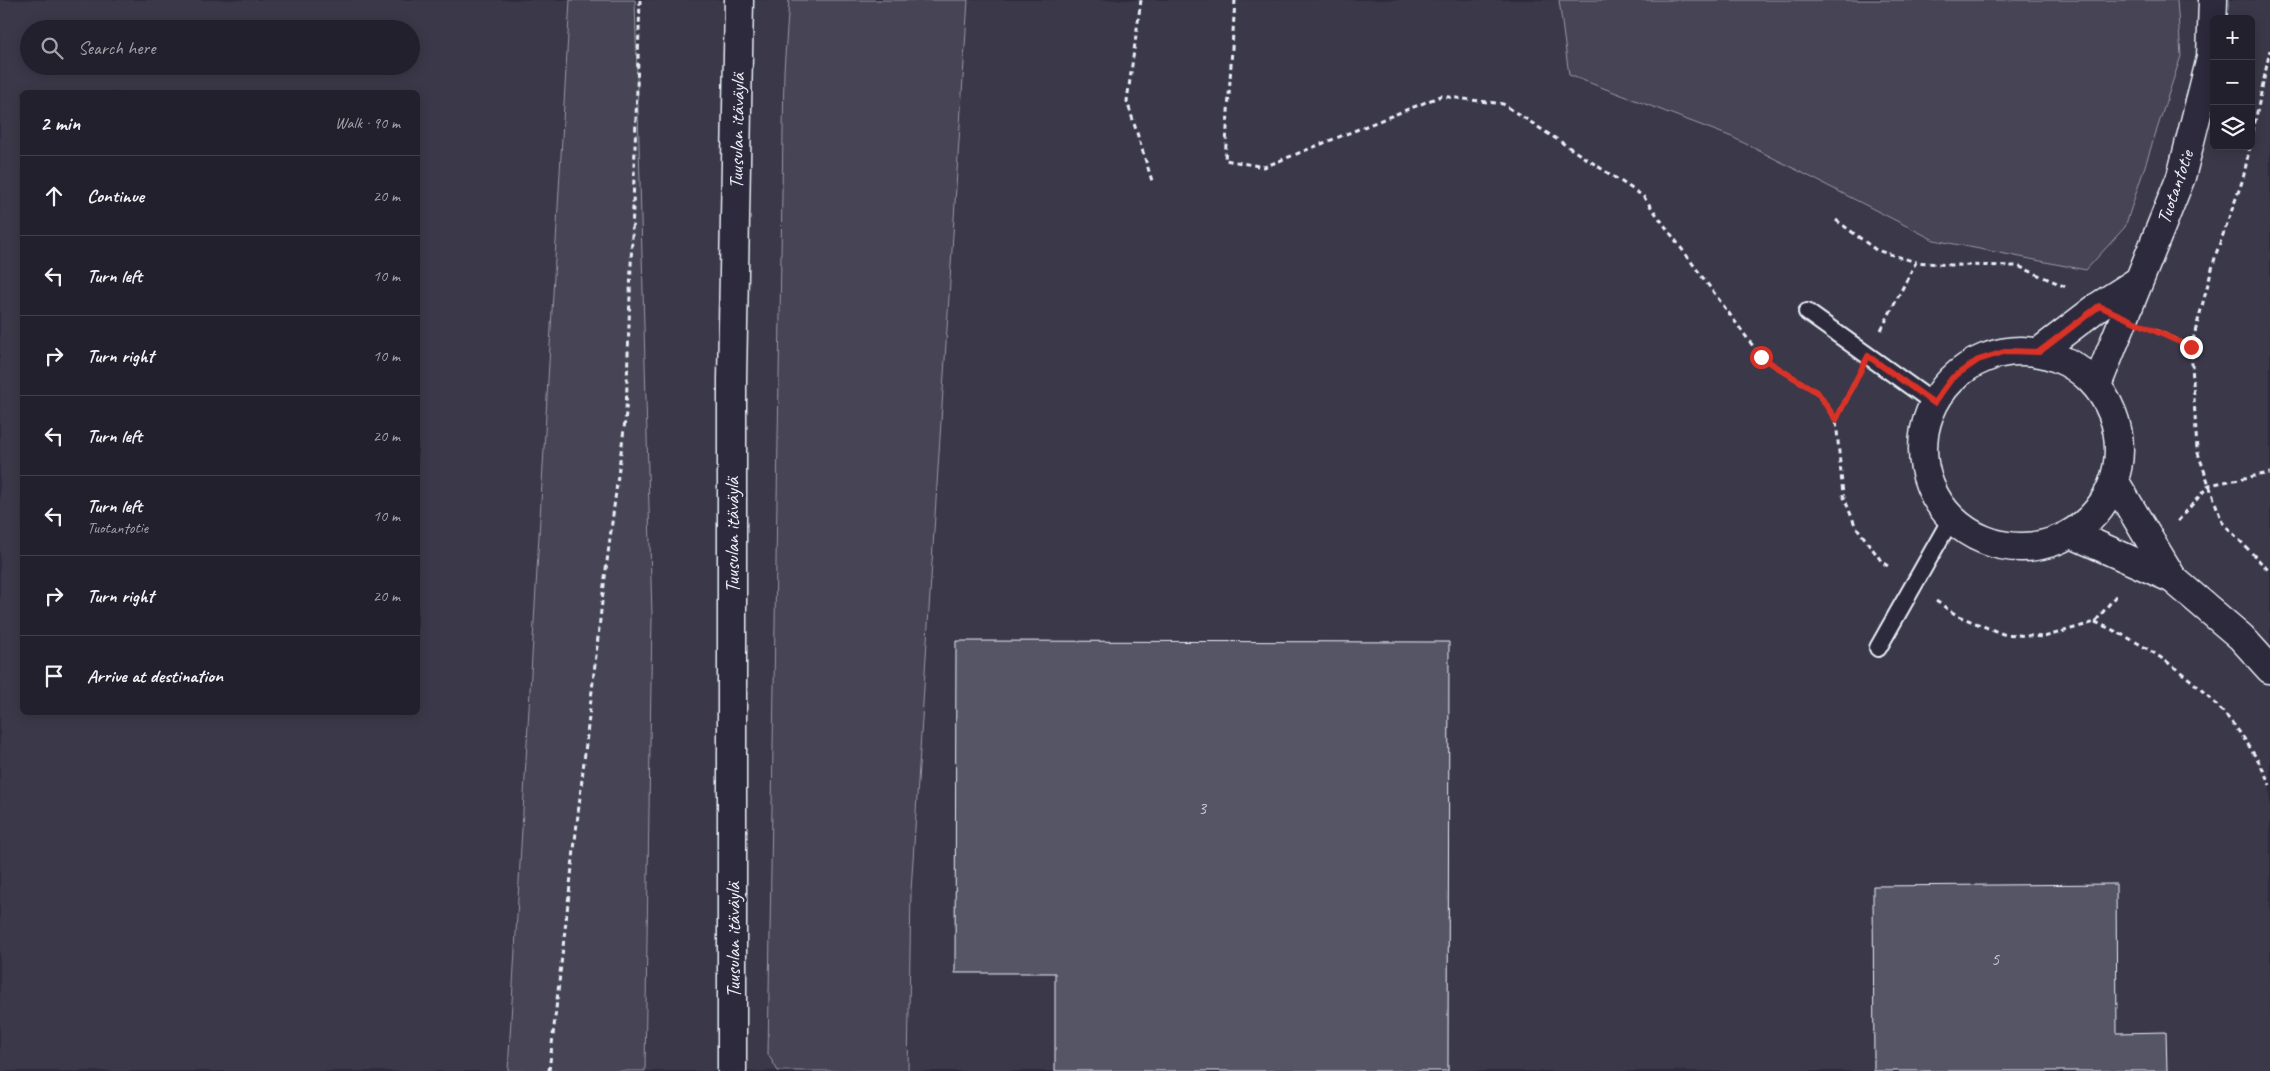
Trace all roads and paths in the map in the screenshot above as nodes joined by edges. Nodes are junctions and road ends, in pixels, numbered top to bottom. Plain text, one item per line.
1 (640, 0) edge
2 (739, 0) edge
3 (1141, 0) edge
4 (1235, 0) edge
5 (2213, 0) edge
6 (2270, 50) edge
7 (2255, 122) edge
8 (2249, 150) edge
9 (1153, 184) dead end
10 (1836, 220) dead end
11 (1916, 262) junction
12 (2138, 282) junction
13 (2099, 306) junction
14 (1807, 312) dead end
15 (2124, 317) junction
16 (2191, 347) junction
17 (2039, 352) junction
18 (1868, 356) junction
19 (2098, 385) junction
20 (1934, 403) junction
21 (1836, 420) junction
22 (2270, 473) edge
23 (2115, 482) junction
24 (2209, 485) junction
25 (1951, 519) junction
26 (2072, 534) junction
27 (2148, 557) junction
28 (2270, 572) edge
29 (1913, 584) junction
30 (2095, 622) junction
31 (1878, 648) dead end
32 (2270, 669) edge
33 (2270, 785) edge
34 (549, 1071) edge
35 (732, 1071) edge

1 - 34 path
2 - 35 street, Tuusulan itäväylä
3 - 9 path
4 - 21 path
5 - 12 street, Tuotantotie
6 - 7 path
8 - 16 path
10 - 11 path
11 - 13 path
11 - 18 path
12 - 13 street
12 - 15 street, Tuotantotie
13 - 17 street
14 - 18 lane
15 - 16 path
15 - 19 street, Tuotantotie
16 - 24 path
17 - 19 street
17 - 20 street
18 - 20 lane
18 - 21 path
19 - 23 street
20 - 25 street
21 - 29 path
22 - 24 path
23 - 26 street
23 - 27 street
24 - 27 path
24 - 28 path
25 - 26 street
25 - 29 lane
26 - 27 street
27 - 30 path
27 - 32 street
29 - 30 path
29 - 31 lane
30 - 33 path

